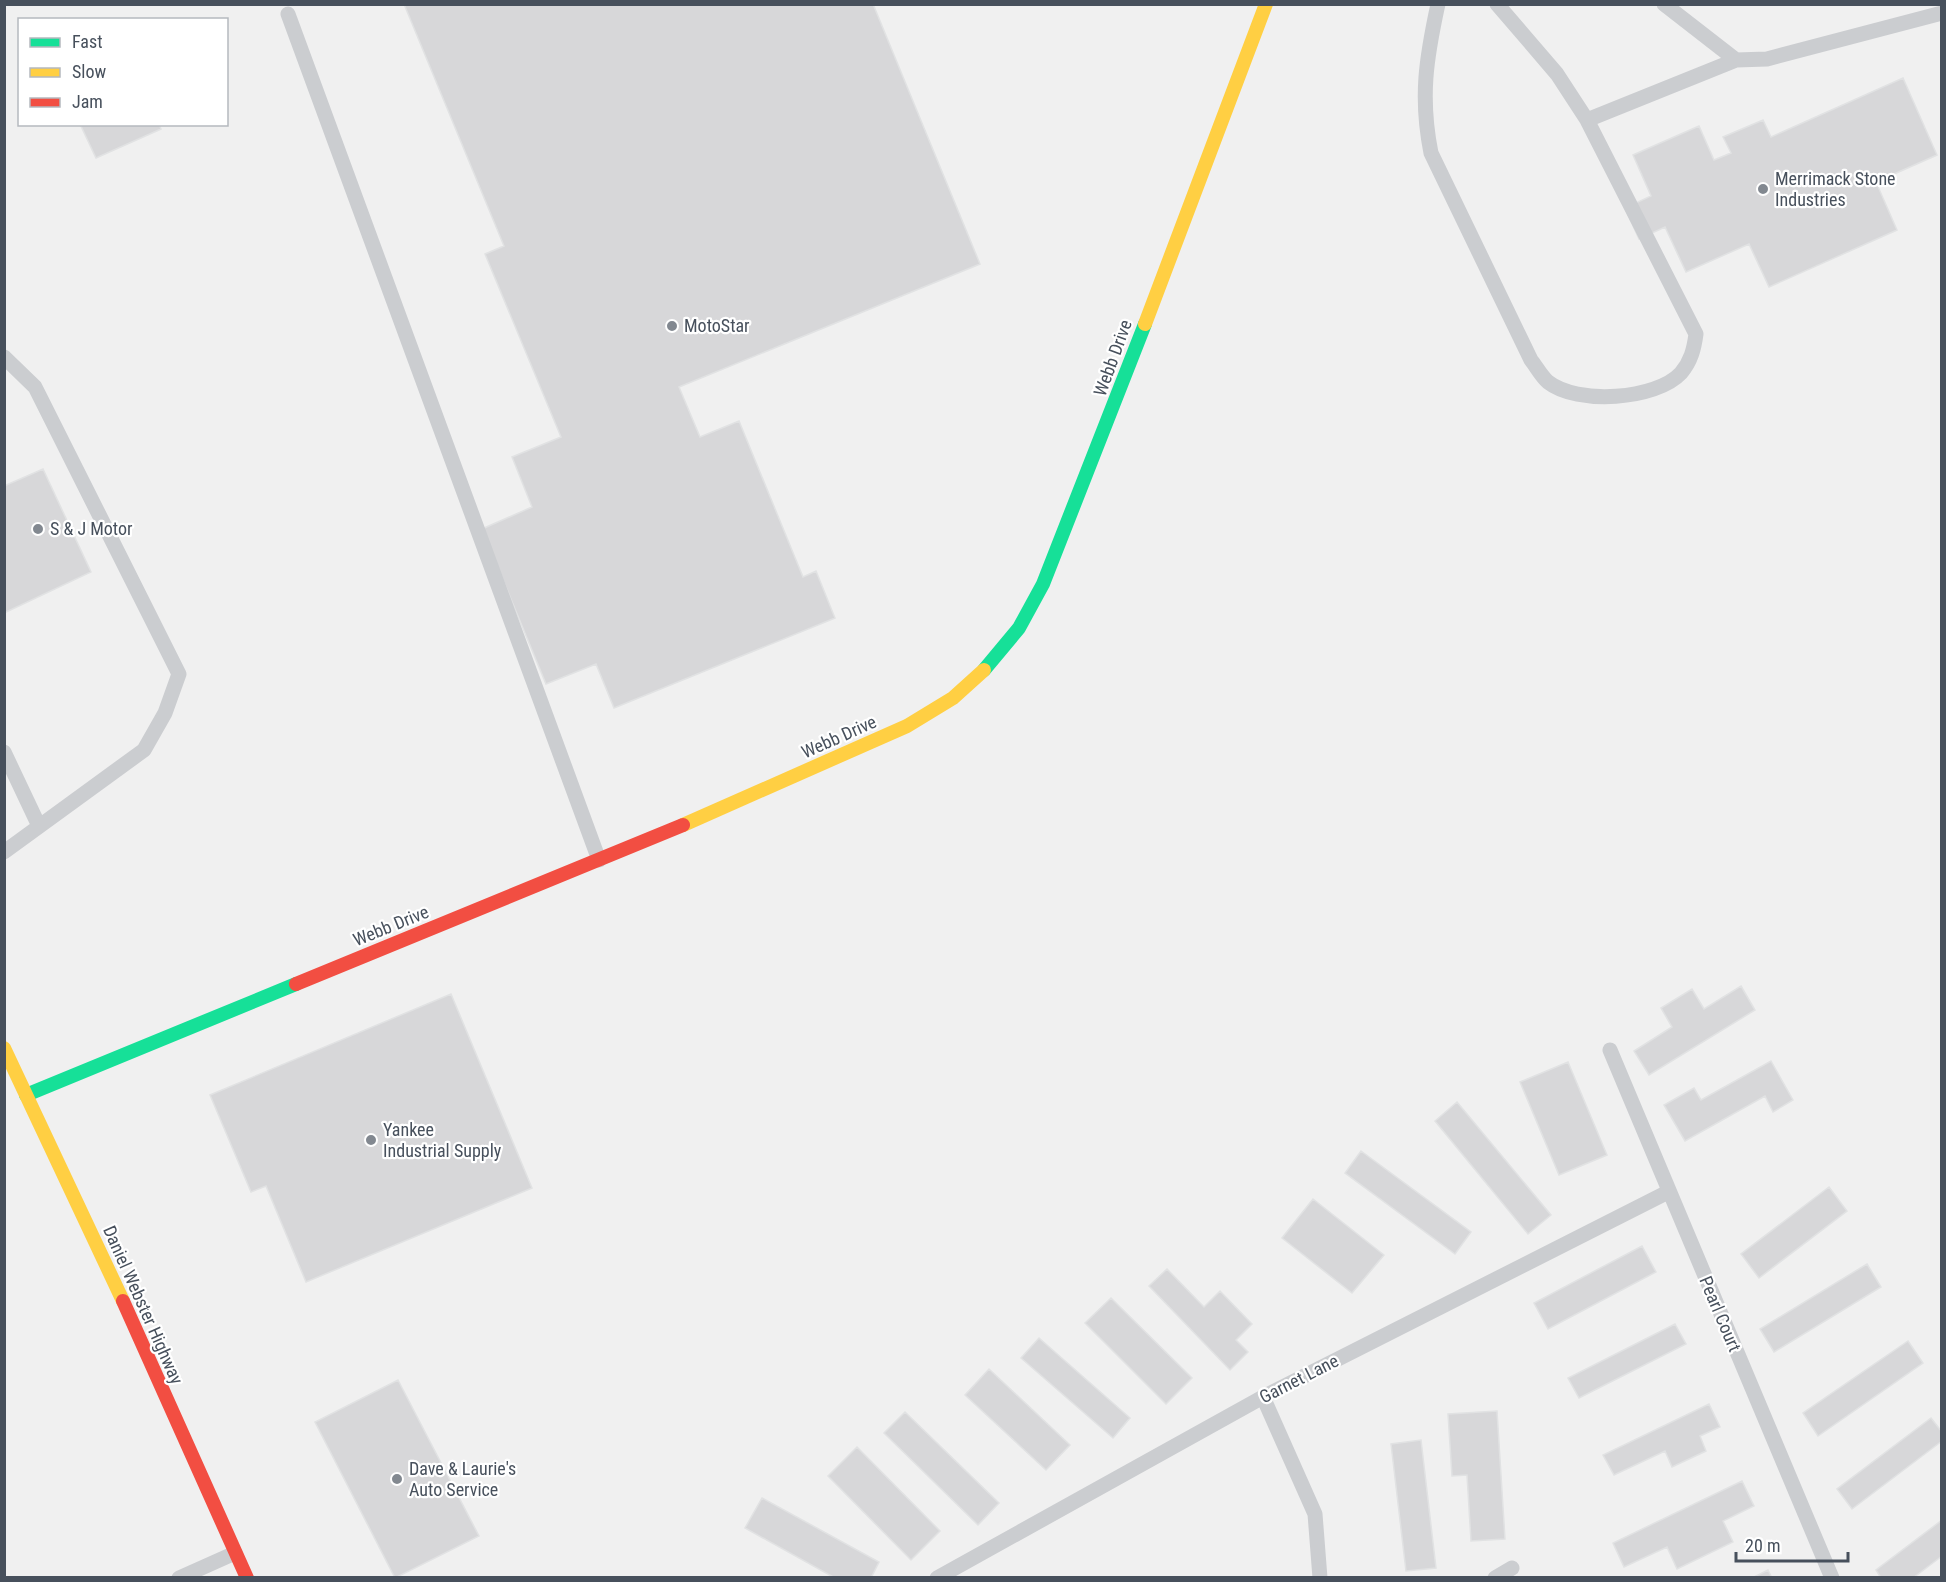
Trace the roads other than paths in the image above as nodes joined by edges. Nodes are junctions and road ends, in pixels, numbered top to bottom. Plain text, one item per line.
1 (1266, 4) edge
2 (1438, 4) edge
3 (1497, 4) edge
4 (1664, 4) edge
5 (1941, 13) edge
6 (288, 14) dead end
7 (1736, 60) junction
8 (1587, 120) junction
9 (4, 357) edge
10 (4, 752) edge
11 (39, 826) junction
12 (4, 852) edge
13 (599, 860) junction
14 (4, 1048) edge
15 (1610, 1050) dead end
16 (26, 1095) junction
17 (1668, 1192) junction
18 (1263, 1397) junction
19 (235, 1553) junction
20 (1512, 1568) dead end
21 (179, 1578) edge
22 (247, 1578) edge
23 (937, 1578) edge
24 (1320, 1578) edge
25 (1495, 1578) edge
26 (1832, 1578) edge

1 - 13 street, Webb Drive
2 - 8 lane
3 - 8 lane
4 - 7 lane
5 - 7 lane
6 - 13 lane
7 - 8 lane
9 - 11 lane
10 - 11 lane
11 - 12 lane
13 - 16 street, Webb Drive
14 - 16 street, Daniel Webster Highway
15 - 17 lane, Pearl Court
16 - 19 street, Daniel Webster Highway
17 - 18 lane, Garnet Lane
17 - 26 lane, Pearl Court
18 - 23 lane, Garnet Lane
18 - 24 lane
19 - 21 lane
19 - 22 street, Daniel Webster Highway
20 - 25 lane

